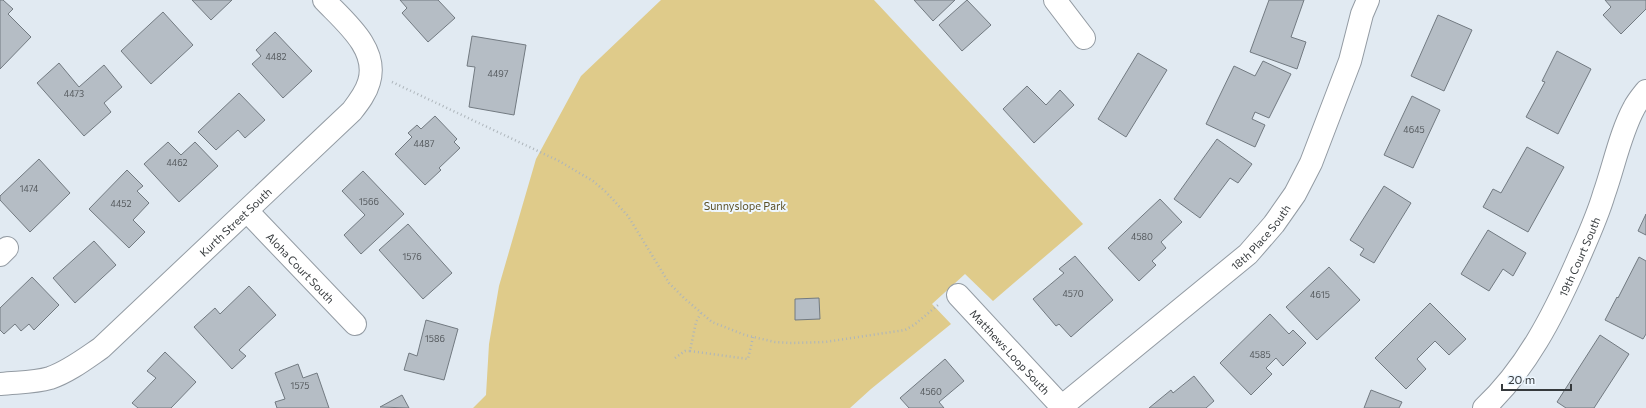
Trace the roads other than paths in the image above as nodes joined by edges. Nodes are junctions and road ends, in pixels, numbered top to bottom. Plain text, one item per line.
1 (324, 0) edge
2 (1055, 0) edge
3 (1368, 0) edge
4 (1084, 38) dead end
5 (1646, 91) edge
6 (247, 211) junction
7 (958, 295) road end
8 (355, 324) dead end
9 (0, 384) edge
10 (1062, 408) edge
11 (1484, 408) edge

1 - 6 street, Kurth Street South
2 - 4 street
3 - 10 street, 18th Place South
5 - 11 street, 19th Court South
6 - 8 street, Aloha Court South
6 - 9 street, Kurth Street South
7 - 10 street, Matthews Loop South

